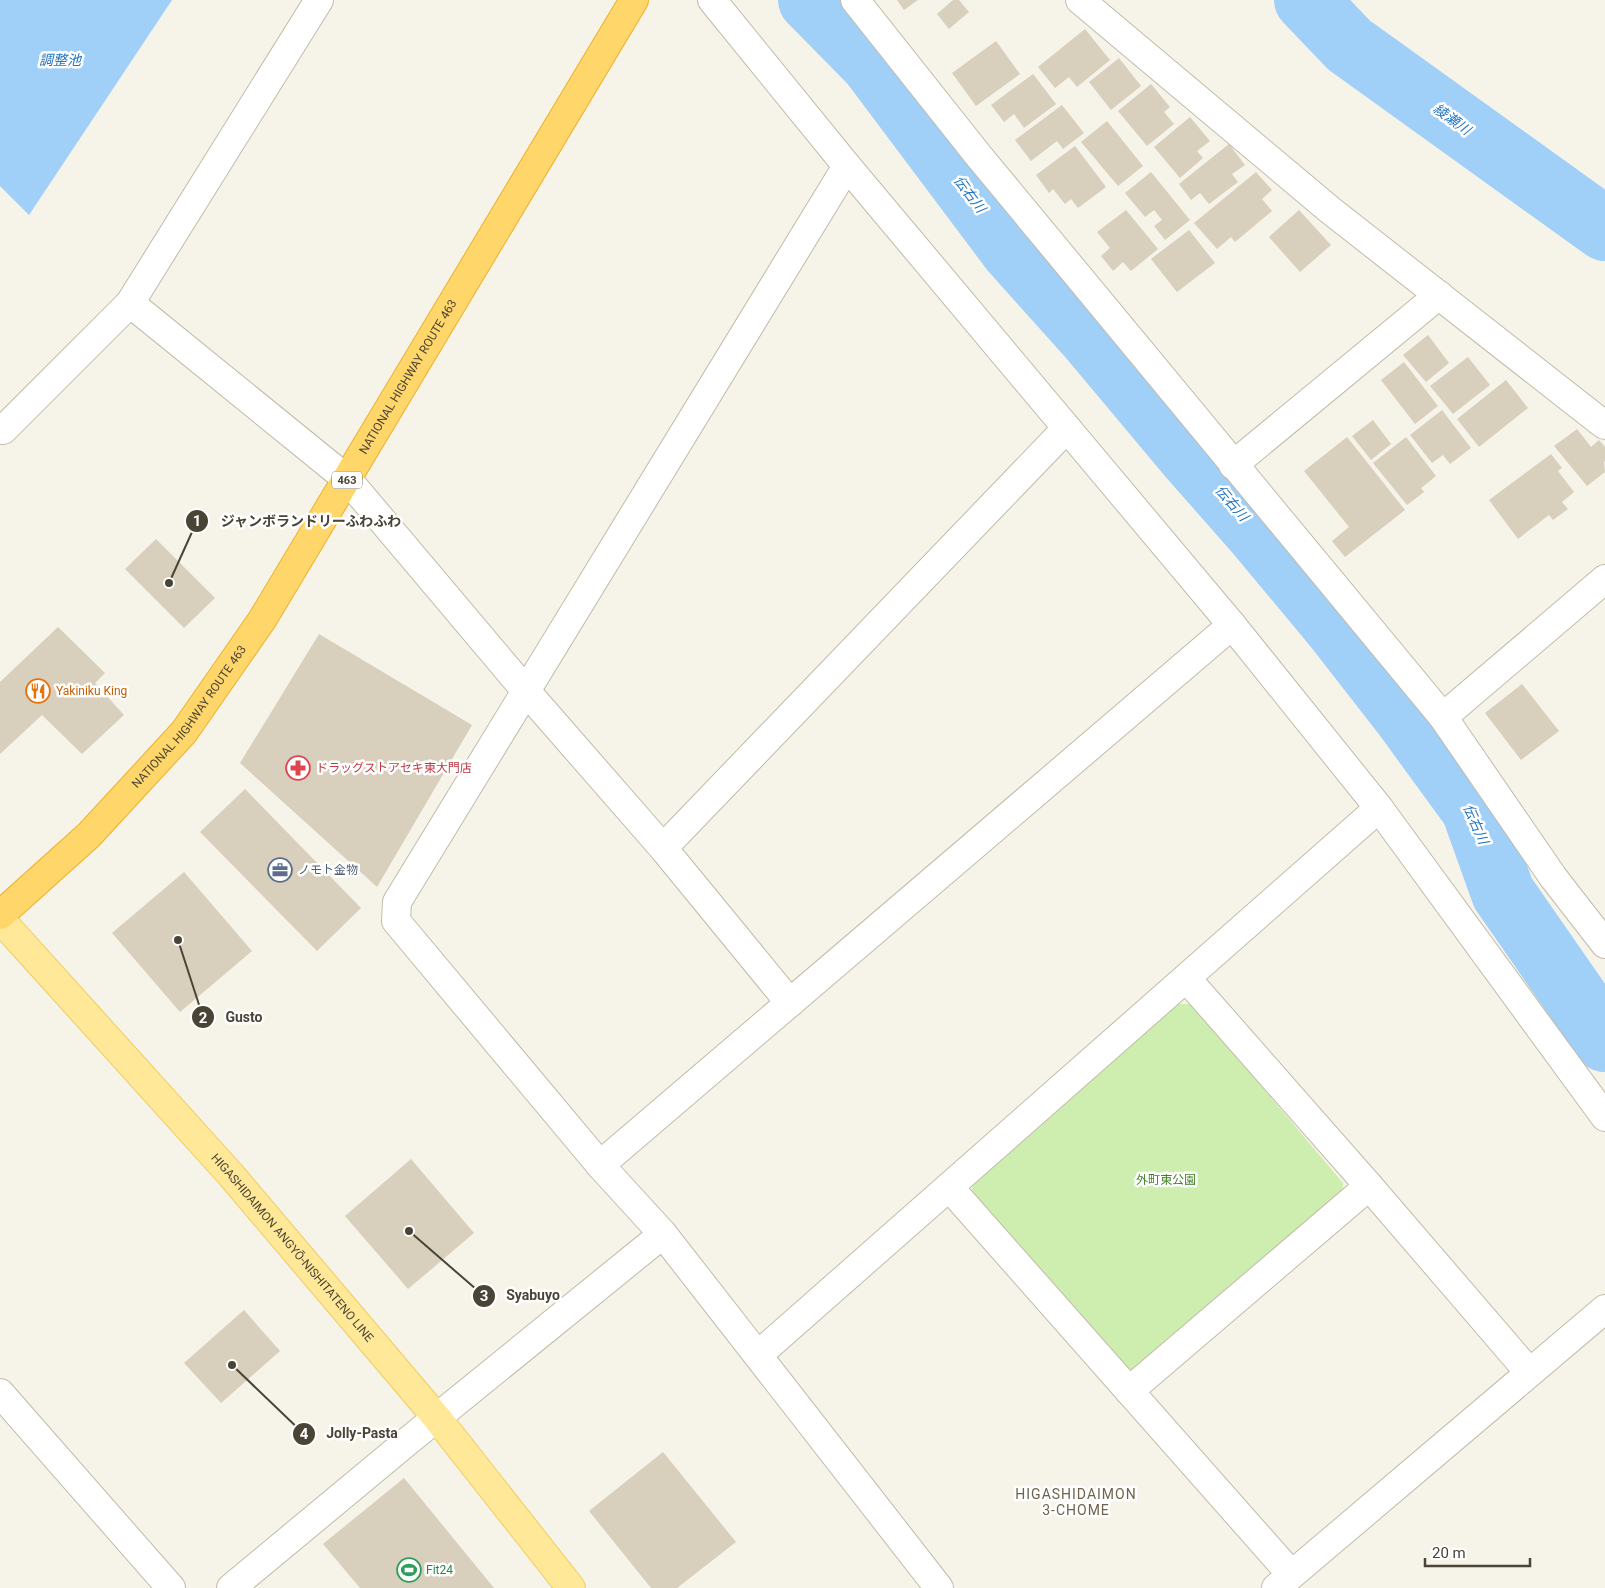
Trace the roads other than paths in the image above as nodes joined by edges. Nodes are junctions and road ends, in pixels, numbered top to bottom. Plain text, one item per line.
1 (320, 0) edge
2 (634, 0) edge
3 (712, 0) edge
4 (855, 0) edge
5 (1080, 0) edge
6 (847, 166) junction
7 (1439, 295) junction
8 (130, 303) junction
9 (1605, 425) edge
10 (0, 428) edge
11 (1067, 428) junction
12 (1233, 465) junction
13 (348, 480) junction
14 (1605, 579) edge
15 (1232, 625) junction
16 (526, 691) junction
17 (1443, 717) junction
18 (1379, 808) junction
19 (663, 848) junction
20 (0, 915) edge
21 (0, 919) edge
22 (1605, 944) edge
23 (1187, 979) junction
24 (790, 1003) junction
25 (1605, 1117) edge
26 (600, 1165) junction
27 (1370, 1186) junction
28 (948, 1188) junction
29 (663, 1234) junction
30 (1605, 1308) edge
31 (758, 1355) junction
32 (1530, 1372) junction
33 (1129, 1391) junction
34 (0, 1393) edge
35 (437, 1418) junction
36 (1284, 1581) edge
37 (171, 1588) edge
38 (231, 1588) edge
39 (571, 1588) edge
40 (939, 1588) edge

1 - 8 street
2 - 13 highway, NATIONAL HIGHWAY ROUTE 463 / 463
3 - 6 street
4 - 12 street
5 - 7 street
6 - 11 street
6 - 16 street
7 - 9 street
7 - 12 street
8 - 10 street
8 - 13 street
11 - 15 street
11 - 19 street
12 - 17 street
13 - 16 street
13 - 20 highway, NATIONAL HIGHWAY ROUTE 463 / 463
14 - 17 street
15 - 18 street
15 - 24 street
16 - 19 street
16 - 26 street
17 - 22 street
18 - 23 street
18 - 25 street
19 - 24 street
21 - 35 main road, HIGASHIDAIMON ANGYŌ-NISHITATENO LINE
23 - 27 street
23 - 28 street
24 - 26 street
26 - 29 street
27 - 32 street
27 - 33 street
28 - 31 street
28 - 33 street
29 - 31 street
29 - 35 street
30 - 32 street
31 - 40 street
32 - 36 street
33 - 36 street
34 - 37 street
35 - 38 street
35 - 39 main road, HIGASHIDAIMON ANGYŌ-NISHITATENO LINE

